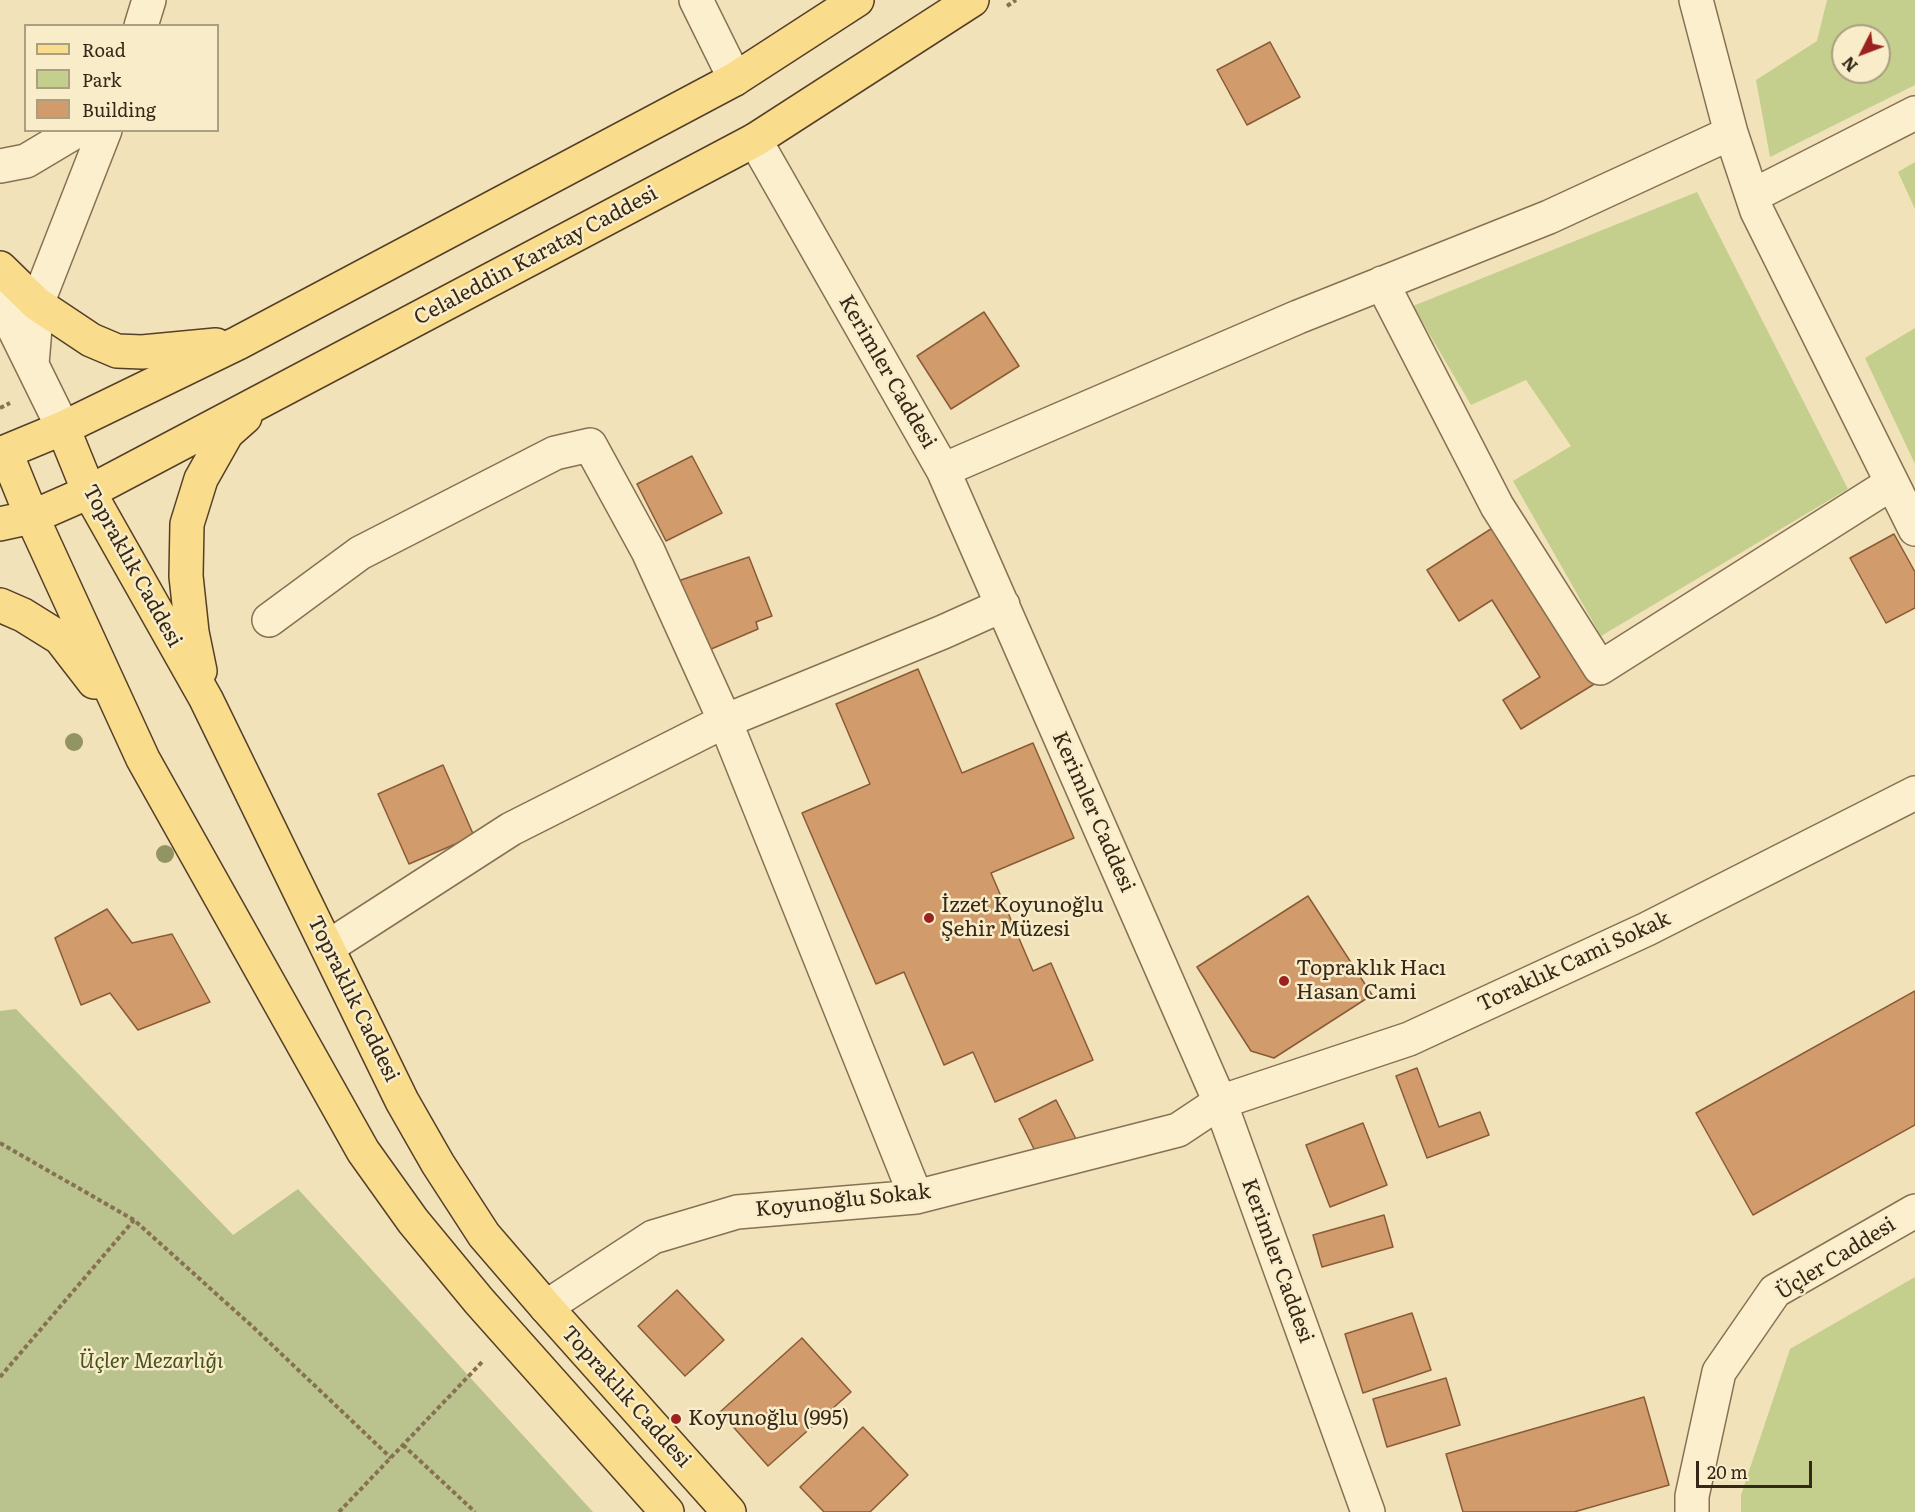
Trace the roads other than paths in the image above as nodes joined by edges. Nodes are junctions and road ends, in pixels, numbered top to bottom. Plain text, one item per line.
1 (149, 0) edge
2 (696, 0) edge
3 (857, 0) edge
4 (972, 0) edge
5 (1696, 0) edge
6 (142, 24) edge
7 (735, 79) junction
8 (1915, 113) edge
9 (75, 132) edge
10 (104, 132) edge
11 (1731, 133) junction
12 (755, 140) junction
13 (0, 166) edge
14 (1752, 196) junction
15 (0, 267) edge
16 (1382, 283) junction
17 (0, 300) edge
18 (37, 304) junction
19 (238, 343) junction
20 (32, 364) junction
21 (264, 400) junction
22 (63, 428) junction
23 (2, 448) edge
24 (943, 470) junction
25 (1892, 483) junction
26 (89, 492) junction
27 (32, 517) junction
28 (0, 524) edge
29 (1915, 529) edge
30 (0, 605) edge
31 (1003, 605) junction
32 (269, 620) dead end
33 (206, 699) junction
34 (725, 721) junction
35 (143, 759) junction
36 (1915, 793) edge
37 (327, 946) junction
38 (1220, 1102) junction
39 (916, 1197) junction
40 (1915, 1211) edge
41 (546, 1307) junction
42 (668, 1512) edge
43 (729, 1512) edge
44 (1368, 1512) edge
45 (1692, 1512) edge

1 - 6 street
2 - 7 street
3 - 7 main road
4 - 12 main road, Celaleddin Karatay Caddesi
5 - 11 street
7 - 19 main road
8 - 14 street
9 - 13 street
10 - 18 street
11 - 14 street
11 - 16 street
12 - 21 main road, Celaleddin Karatay Caddesi
12 - 24 street, Kerimler Caddesi
14 - 25 street
15 - 18 main road
16 - 24 street
16 - 25 street
17 - 20 street
18 - 19 main road
18 - 20 street
19 - 22 main road
20 - 22 street
21 - 26 main road, Celaleddin Karatay Caddesi
21 - 33 main road
22 - 23 main road
22 - 26 main road, Topraklık Caddesi
23 - 27 main road
24 - 31 street, Kerimler Caddesi
25 - 29 street
26 - 27 main road, Celaleddin Karatay Caddesi
26 - 33 main road, Topraklık Caddesi
27 - 28 main road
27 - 35 main road
30 - 35 main road
31 - 34 street
31 - 38 street, Kerimler Caddesi
32 - 34 street
33 - 37 main road, Topraklık Caddesi
34 - 37 street
34 - 39 street
35 - 42 main road
36 - 38 street, Toraklık Cami Sokak
37 - 41 main road, Topraklık Caddesi
38 - 39 street, Koyunoğlu Sokak
38 - 44 street, Kerimler Caddesi
39 - 41 street, Koyunoğlu Sokak
40 - 45 street, Üçler Caddesi
41 - 43 main road, Topraklık Caddesi

